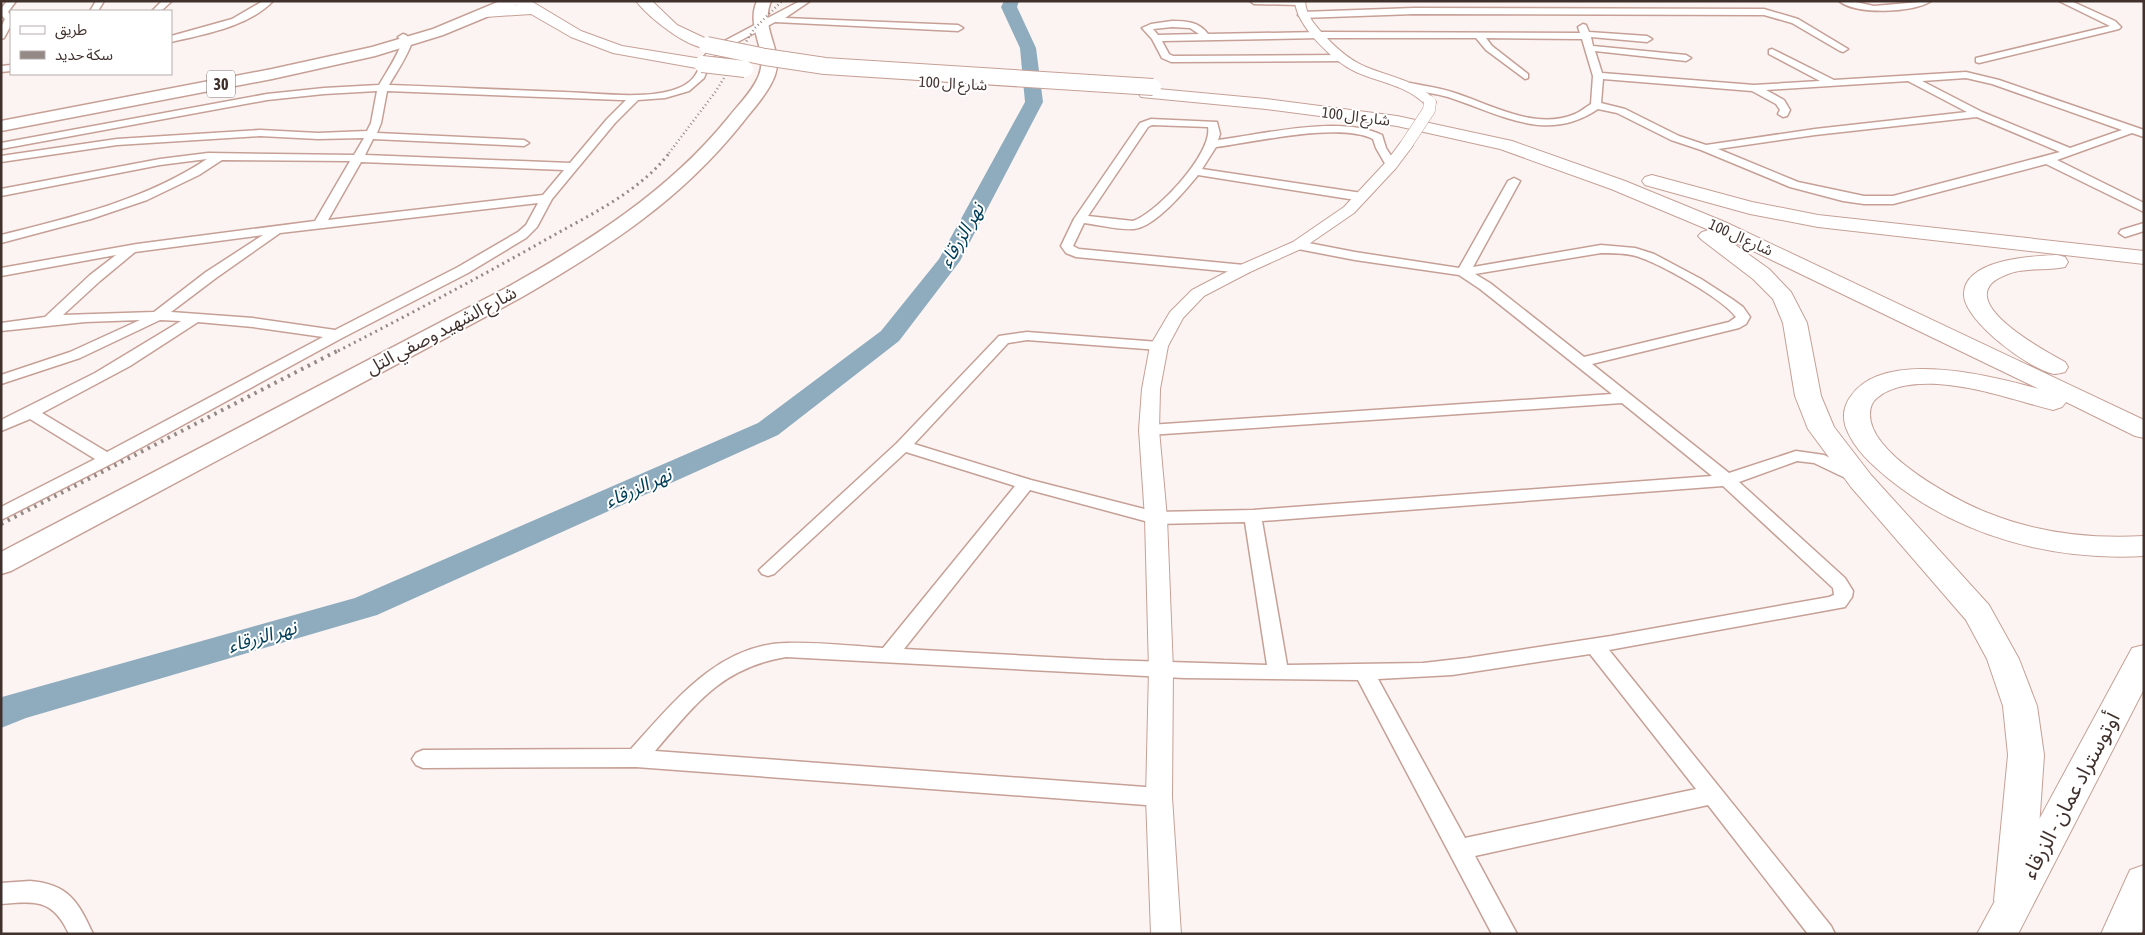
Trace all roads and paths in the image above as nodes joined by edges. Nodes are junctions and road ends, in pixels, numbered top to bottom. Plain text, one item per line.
1 (12, 1) edge
2 (168, 1) edge
3 (269, 1) edge
4 (513, 1) edge
5 (520, 1) edge
6 (642, 1) edge
7 (751, 1) edge
8 (806, 1) edge
9 (1254, 1) edge
10 (1515, 1) edge
11 (1569, 1) edge
12 (1659, 1) edge
13 (1740, 1) edge
14 (1843, 1) edge
15 (1927, 1) edge
16 (2063, 1) edge
17 (1299, 2) edge
18 (489, 7) edge
19 (536, 9) junction
20 (157, 10) edge
21 (1522, 12) junction
22 (1578, 12) junction
23 (1744, 12) junction
24 (1672, 13) junction
25 (1302, 15) junction
26 (4, 17) edge
27 (762, 20) edge
28 (958, 28) dead end
29 (1320, 35) junction
30 (1586, 35) junction
31 (1480, 36) junction
32 (1, 37) edge
33 (172, 39) edge
34 (1647, 39) dead end
35 (400, 47) junction
36 (1589, 48) junction
37 (1843, 49) dead end
38 (1772, 52) dead end
39 (1343, 58) junction
40 (1686, 58) dead end
41 (1979, 60) dead end
42 (1526, 76) dead end
43 (1598, 76) junction
44 (1911, 79) junction
45 (1834, 84) junction
46 (1410, 86) junction
47 (383, 88) junction
48 (1754, 88) junction
49 (1150, 90) junction
50 (635, 97) junction
51 (1596, 106) junction
52 (1783, 114) dead end
53 (1978, 114) junction
54 (1, 125) edge
55 (2131, 130) junction
56 (2144, 134) edge
57 (371, 135) junction
58 (524, 143) dead end
59 (1213, 144) junction
60 (1, 146) edge
61 (1705, 148) junction
62 (2070, 152) junction
63 (220, 156) junction
64 (357, 158) junction
65 (1, 159) edge
66 (2047, 160) junction
67 (1391, 165) junction
68 (572, 168) junction
69 (1196, 171) junction
70 (1599, 171) junction
71 (1514, 181) dead end
72 (1, 193) edge
73 (1362, 197) junction
74 (547, 198) junction
75 (2144, 208) edge
76 (1080, 219) junction
77 (319, 225) junction
78 (2144, 227) edge
79 (278, 230) junction
80 (2125, 233) dead end
81 (1, 239) edge
82 (1298, 245) junction
83 (130, 250) junction
84 (2144, 258) edge
85 (1244, 270) junction
86 (1, 272) edge
87 (1463, 272) junction
88 (2144, 276) edge
89 (158, 316) junction
90 (194, 318) junction
91 (50, 320) junction
92 (1, 326) edge
93 (337, 334) junction
94 (1159, 346) junction
95 (1581, 362) junction
96 (2056, 367) junction
97 (1, 380) edge
98 (1627, 398) junction
99 (2144, 409) edge
100 (31, 413) junction
101 (1, 426) edge
102 (1149, 430) junction
103 (2144, 431) edge
104 (903, 446) junction
105 (107, 460) junction
106 (1727, 480) junction
107 (1861, 481) junction
108 (1026, 484) junction
109 (1, 514) edge
110 (1253, 516) junction
111 (1156, 518) junction
112 (1, 546) edge
113 (2144, 546) edge
114 (1, 564) edge
115 (768, 570) dead end
116 (1595, 646) junction
117 (889, 654) junction
118 (2144, 657) edge
119 (1161, 670) junction
120 (1278, 672) junction
121 (1364, 672) junction
122 (636, 758) junction
123 (423, 759) dead end
124 (1712, 795) junction
125 (1159, 797) junction
126 (1460, 849) junction
127 (2144, 882) edge
128 (1, 894) edge
129 (2014, 900) junction
130 (82, 933) edge
131 (1166, 934) edge
132 (1505, 934) edge
133 (1822, 934) edge
134 (1997, 934) edge
135 (2121, 934) edge

1 - 26 street
2 - 20 street
3 - 33 street
4 - 18 main road, 30
5 - 19 highway, شارع ال 100
6 - 49 highway, شارع ال 100, bridge
7 - 27 main road, شارع الشهيد وصفي التل
8 - 27 street
9 - 17 street
10 - 21 street
11 - 22 street
12 - 24 street
13 - 23 street
14 - 15 street
16 - 41 street
17 - 25 street
18 - 19 highway
18 - 35 main road, 30
18 - 35 main road, 30
19 - 49 highway, شارع ال 100, bridge
21 - 22 street
21 - 25 street
22 - 24 street
22 - 30 street
23 - 24 street
23 - 37 street
25 - 29 street
26 - 32 street
27 - 28 street
27 - 50 street
27 - 112 main road, شارع الشهيد وصفي التل
27 - 114 main road, شارع الشهيد وصفي التل
29 - 31 street
29 - 39 street
29 - 39 street
30 - 31 street
30 - 34 street
30 - 36 street
31 - 42 street
35 - 47 street
35 - 54 main road, 30
35 - 54 main road, 30
36 - 40 street
36 - 43 street
38 - 45 street
39 - 46 street
43 - 48 street
43 - 51 street
44 - 45 street
44 - 53 street
44 - 55 street
45 - 48 street
46 - 51 street
46 - 67 street, bridge
47 - 50 street
47 - 57 street
47 - 60 street
48 - 52 street
49 - 70 highway, شارع ال 100
50 - 68 street
51 - 61 street
53 - 61 street
53 - 62 street
55 - 56 street
55 - 62 street
57 - 58 street
57 - 64 street
57 - 65 street
59 - 67 street
59 - 69 street
59 - 76 street
61 - 66 street
62 - 66 street
63 - 64 street
63 - 72 street
63 - 81 street
64 - 68 street
64 - 77 street
66 - 75 street
67 - 73 street
68 - 74 street
69 - 73 street
69 - 76 street
70 - 84 highway
70 - 96 highway, شارع ال 100
70 - 103 highway, شارع ال 100
70 - 107 highway
71 - 87 street
73 - 82 street
74 - 77 street
74 - 93 street
76 - 85 street
77 - 79 street
78 - 80 street
79 - 83 street
79 - 89 street
82 - 85 street
82 - 87 street
83 - 86 street
83 - 91 street
85 - 94 street
87 - 95 street
87 - 95 street
88 - 96 highway
89 - 90 street
89 - 91 street
89 - 97 street
90 - 93 street
90 - 100 street
91 - 92 street
93 - 105 street
94 - 102 street
94 - 104 street
95 - 98 street
96 - 99 highway, شارع ال 100
98 - 102 street
98 - 106 street
100 - 101 street
100 - 105 street
102 - 111 street
103 - 113 highway
104 - 108 street
104 - 115 street
105 - 109 street
106 - 107 street
106 - 110 street
106 - 116 street
107 - 129 highway
108 - 111 street
108 - 117 street
110 - 111 street
110 - 120 street
111 - 119 street
116 - 121 street
116 - 124 street
117 - 119 street
117 - 122 street
118 - 129 highway, أوتوستراد عمان - الزرقاء
119 - 120 street
119 - 125 street
120 - 121 street
121 - 126 street
122 - 123 street
122 - 125 street
124 - 126 street
124 - 133 street
125 - 131 street
126 - 132 street
127 - 135 highway
128 - 130 street
129 - 134 highway, أوتوستراد عمان - الزرقاء

